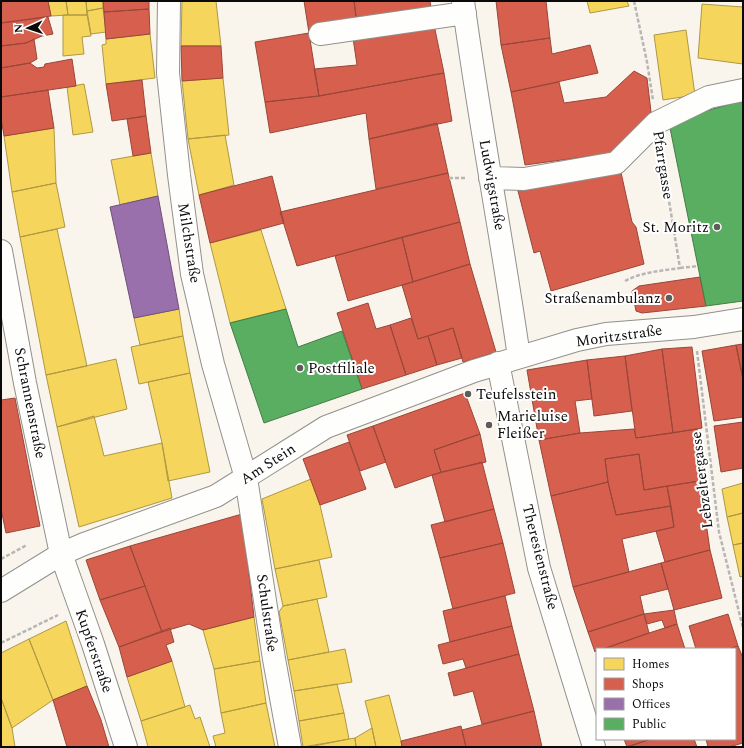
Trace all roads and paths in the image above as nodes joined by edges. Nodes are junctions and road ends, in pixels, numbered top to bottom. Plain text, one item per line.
1 (169, 1) edge
2 (634, 1) edge
3 (464, 7) edge
4 (320, 34) dead end
5 (743, 90) edge
6 (656, 123) junction
7 (490, 178) junction
8 (1, 251) edge
9 (698, 266) dead end
10 (680, 268) junction
11 (625, 281) dead end
12 (743, 319) edge
13 (694, 327) junction
14 (519, 357) junction
15 (498, 363) junction
16 (474, 371) joint
17 (246, 478) junction
18 (61, 554) junction
19 (1, 591) edge
20 (78, 605) junction
21 (743, 628) edge
22 (1, 642) edge
23 (126, 747) edge
24 (290, 747) edge
25 (594, 747) edge

1 - 17 street, Milchstraße
2 - 6 path, Pfarrgasse
3 - 4 street, Ludwigstraße
3 - 7 street, Ludwigstraße
5 - 6 street, Pfarrgasse
6 - 7 street, Pfarrgasse
6 - 10 path, Pfarrgasse
7 - 14 street, Ludwigstraße
8 - 18 street, Schrannenstraße
9 - 10 path
10 - 11 path
12 - 13 street, Moritzstraße
13 - 14 street, Moritzstraße
13 - 21 path, Lebzeltergasse
14 - 15 street, Moritzstraße
15 - 16 street, Moritzstraße
15 - 25 street, Theresienstraße
16 - 17 street, Am Stein
17 - 18 street, Am Stein
17 - 24 street, Schulstraße
18 - 19 street, Am Stein
18 - 20 street, Kupferstraße
20 - 22 path
20 - 23 street, Kupferstraße

